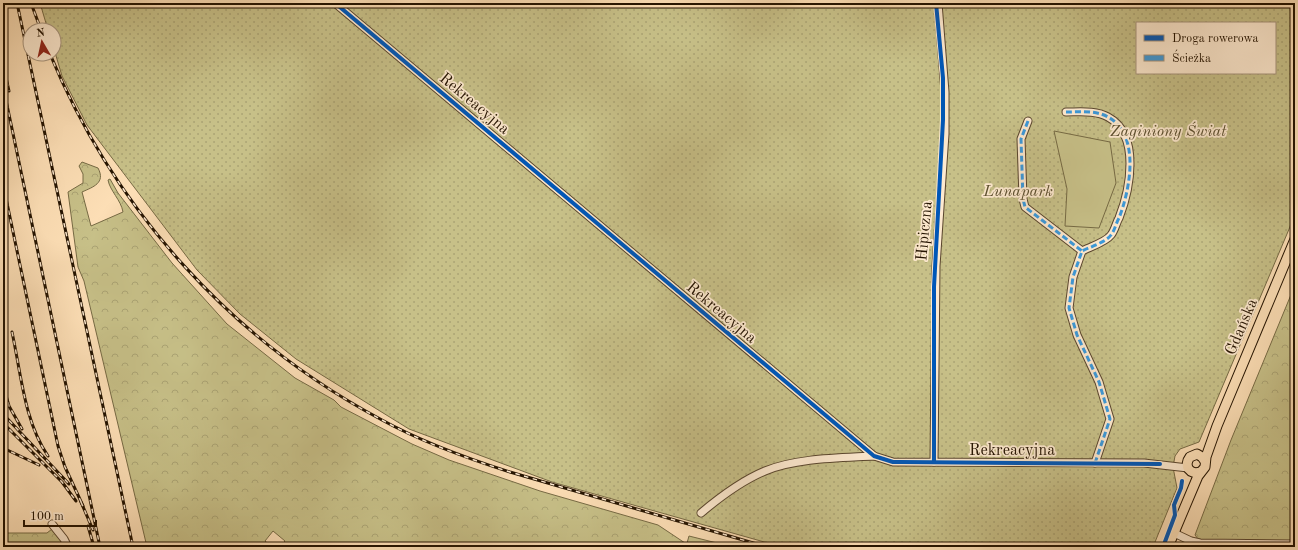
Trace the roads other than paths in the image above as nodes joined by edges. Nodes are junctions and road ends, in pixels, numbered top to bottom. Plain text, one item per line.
1 (335, 3) edge
2 (938, 3) edge
3 (1066, 112) dead end
4 (1028, 121) dead end
5 (1295, 239) edge
6 (1082, 251) junction
7 (1217, 426) junction
8 (1197, 454) junction
9 (874, 456) junction
10 (1205, 461) junction
11 (934, 462) junction
12 (1095, 463) junction
13 (1189, 466) junction
14 (1200, 472) junction
15 (1186, 503) junction
16 (701, 513) dead end
17 (52, 524) dead end
18 (1174, 533) junction
19 (1295, 544) edge
20 (68, 547) edge
21 (1168, 547) edge

1 - 9 street, Rekreacyjna
2 - 11 street, Hipiczna
3 - 6 street
4 - 6 street
5 - 7 main road, Gdańska
6 - 12 street
7 - 8 main road, Gdańska
7 - 10 main road, Gdańska
8 - 10 main road
8 - 13 main road
9 - 11 street, Rekreacyjna
9 - 16 street, Rekreacyjna
10 - 14 main road
11 - 12 street, Rekreacyjna
12 - 13 street, Rekreacyjna
13 - 14 main road
13 - 15 main road
14 - 15 main road
15 - 18 main road
17 - 20 street
18 - 19 street
18 - 21 main road

